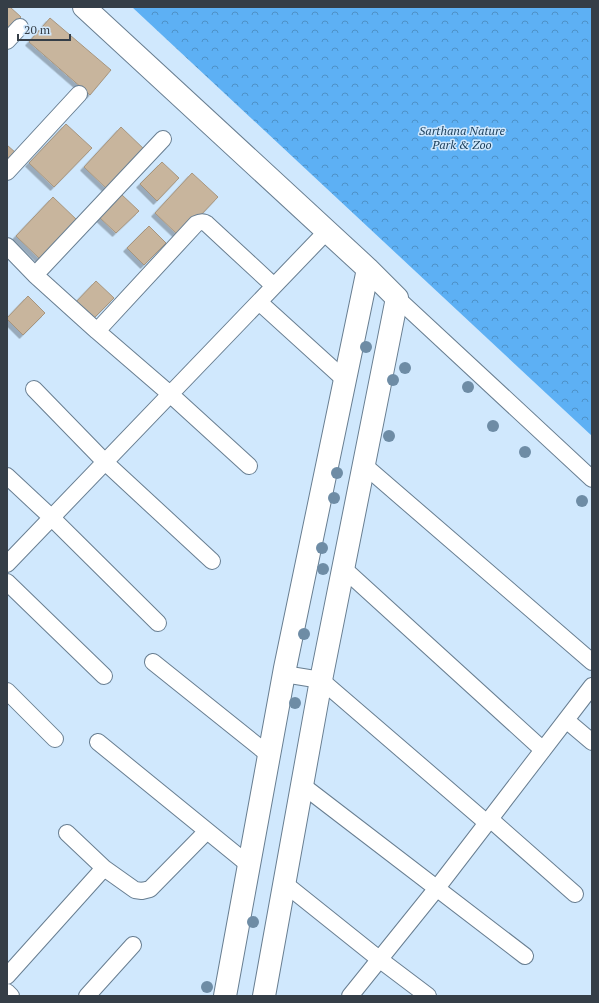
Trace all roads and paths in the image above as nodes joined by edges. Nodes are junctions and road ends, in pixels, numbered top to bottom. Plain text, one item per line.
1 (84, 7) edge
2 (20, 27) dead end
3 (7, 41) edge
4 (79, 94) dead end
5 (163, 139) dead end
6 (7, 172) edge
7 (327, 231) junction
8 (7, 246) edge
9 (368, 269) junction
10 (35, 275) junction
11 (274, 286) junction
12 (397, 298) junction
13 (259, 302) junction
14 (97, 331) junction
15 (345, 380) junction
16 (34, 389) dead end
17 (170, 394) junction
18 (105, 462) junction
19 (364, 465) junction
20 (249, 466) dead end
21 (7, 476) edge
22 (592, 479) edge
23 (52, 518) junction
24 (212, 561) dead end
25 (7, 564) edge
26 (343, 568) junction
27 (7, 582) edge
28 (158, 623) dead end
29 (153, 662) dead end
30 (592, 662) edge
31 (284, 674) junction
32 (104, 676) dead end
33 (321, 680) junction
34 (592, 686) edge
35 (7, 692) edge
36 (566, 720) junction
37 (55, 739) dead end
38 (98, 742) dead end
39 (592, 742) edge
40 (543, 750) junction
41 (269, 754) junction
42 (302, 785) junction
43 (489, 821) junction
44 (207, 831) junction
45 (67, 833) dead end
46 (249, 865) junction
47 (104, 868) junction
48 (284, 883) junction
49 (437, 888) junction
50 (575, 894) dead end
51 (133, 945) dead end
52 (525, 956) dead end
53 (379, 959) junction
54 (7, 976) edge
55 (7, 992) edge
56 (11, 996) edge
57 (87, 996) edge
58 (225, 996) edge
59 (264, 996) edge
60 (350, 996) edge
61 (428, 996) edge

1 - 7 street
2 - 3 street
4 - 6 street
5 - 10 street
7 - 9 street
7 - 11 street
8 - 10 street
9 - 12 street
9 - 15 street
10 - 14 street
11 - 13 street
11 - 14 street
12 - 19 street
12 - 22 street
13 - 15 street
13 - 17 street
14 - 17 street
15 - 31 street
16 - 18 street
17 - 18 street
17 - 20 street
18 - 23 street
18 - 24 street
19 - 26 street
19 - 30 street
21 - 23 street
23 - 25 street
23 - 28 street
26 - 33 street
26 - 40 street
27 - 32 street
29 - 41 street
31 - 33 street
31 - 41 street
33 - 42 street
33 - 43 street
34 - 36 street
35 - 37 street
36 - 39 street
36 - 40 street
38 - 44 street
40 - 43 street
41 - 46 street
42 - 48 street
42 - 49 street
43 - 49 street
43 - 50 street
44 - 46 street
44 - 47 street
45 - 47 street
46 - 58 street
47 - 54 street
48 - 53 street
48 - 59 street
49 - 52 street
49 - 53 street
51 - 57 street
53 - 60 street
53 - 61 street
55 - 56 street

